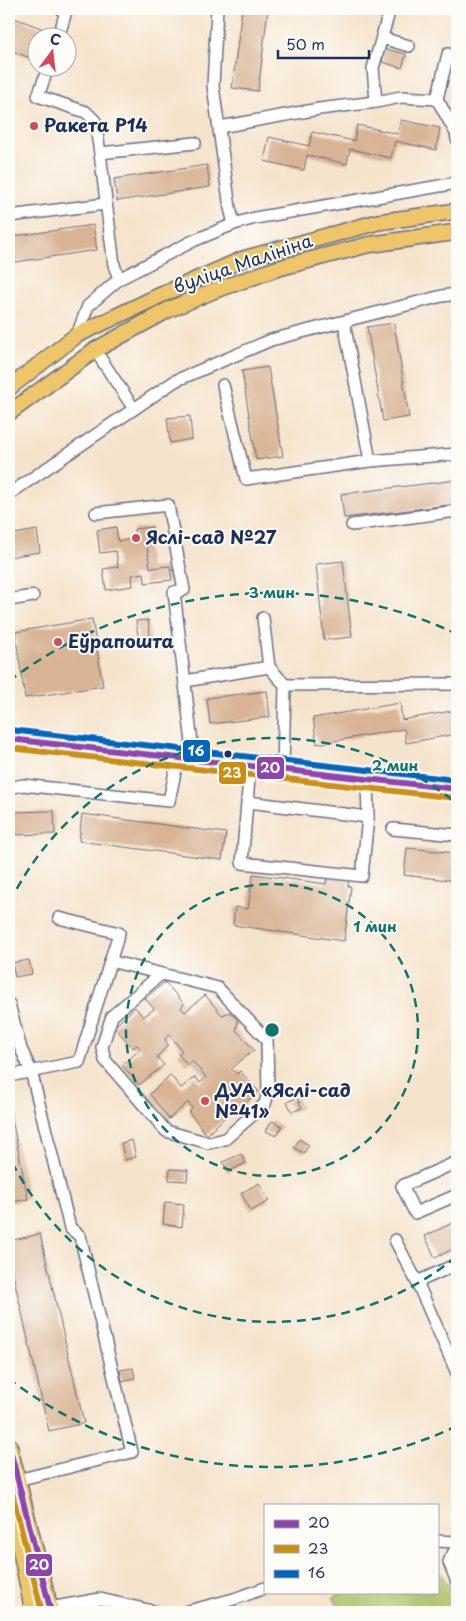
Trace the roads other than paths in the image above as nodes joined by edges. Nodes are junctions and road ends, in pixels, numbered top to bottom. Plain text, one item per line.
1 (62, 9) edge
2 (216, 9) edge
3 (390, 9) edge
4 (61, 28) edge
5 (382, 38) junction
6 (409, 46) dead end
7 (457, 56) edge
8 (44, 78) edge
9 (437, 99) junction
10 (376, 102) junction
11 (220, 127) junction
12 (457, 139) edge
13 (195, 143) dead end
14 (100, 153) junction
15 (457, 183) edge
16 (105, 204) junction
17 (457, 211) edge
18 (9, 216) edge
19 (234, 224) junction
20 (457, 232) edge
21 (119, 279) junction
22 (457, 294) edge
23 (344, 322) junction
24 (77, 335) junction
25 (95, 350) junction
26 (223, 385) dead end
27 (9, 388) edge
28 (134, 409) junction
29 (9, 413) edge
30 (457, 454) edge
31 (370, 462) junction
32 (9, 494) edge
33 (457, 511) edge
34 (96, 513) dead end
35 (352, 525) dead end
36 (34, 596) dead end
37 (9, 600) edge
38 (263, 618) dead end
39 (269, 667) junction
40 (185, 681) junction
41 (457, 684) edge
42 (285, 685) junction
43 (9, 739) edge
44 (178, 758) junction
45 (194, 760) junction
46 (250, 766) junction
47 (283, 769) junction
48 (368, 780) junction
49 (9, 788) edge
50 (457, 790) edge
51 (248, 802) junction
52 (368, 817) junction
53 (393, 829) dead end
54 (457, 834) edge
55 (59, 918) dead end
56 (110, 961) junction
57 (161, 974) junction
58 (9, 1004) edge
59 (21, 1049) junction
60 (9, 1051) edge
61 (31, 1071) junction
62 (9, 1076) edge
63 (457, 1162) edge
64 (457, 1195) edge
65 (395, 1240) dead end
66 (457, 1264) edge
67 (417, 1282) junction
68 (457, 1373) edge
69 (9, 1445) edge
70 (17, 1480) junction
71 (9, 1500) edge
72 (13, 1533) edge
73 (438, 1541) edge
74 (457, 1542) edge
75 (457, 1546) edge
76 (457, 1582) edge
77 (264, 1588) edge
78 (51, 1610) edge
79 (33, 1612) edge
80 (156, 1612) edge
81 (185, 1612) edge

1 - 4 street
2 - 11 street
3 - 5 street
5 - 6 street
5 - 10 street
7 - 9 street
8 - 14 street
9 - 10 street
9 - 12 street
10 - 11 street
11 - 19 street
13 - 14 street
14 - 16 street
15 - 19 street, вуліца Малініна
16 - 18 street
16 - 21 street
17 - 24 main road, вуліца Малініна
19 - 21 street, вуліца Малініна
20 - 25 main road, вуліца Малініна
21 - 24 street, вуліца Малініна
22 - 23 street
23 - 28 street
23 - 31 street
24 - 27 main road, вуліца Малініна
25 - 28 street
25 - 29 main road, вуліца Малініна
26 - 31 street
28 - 32 street
30 - 31 street
33 - 35 street
34 - 40 street
36 - 37 street
38 - 39 street
39 - 40 street
39 - 42 street
40 - 45 street
41 - 42 street
42 - 47 street
43 - 44 street
44 - 45 street
44 - 49 street
45 - 46 street
46 - 47 street
46 - 51 street
47 - 48 street
48 - 50 street
48 - 52 street
51 - 52 street
51 - 52 street
53 - 54 street
55 - 56 street
56 - 57 street
56 - 61 street
57 - 57 street
58 - 59 street
59 - 60 street
59 - 61 street
61 - 62 street
61 - 70 street
63 - 64 street
65 - 67 street
66 - 67 street
67 - 68 street
69 - 70 main road
70 - 78 main road
71 - 72 main road
72 - 79 main road
73 - 74 street
75 - 76 street
77 - 81 street
78 - 79 street
78 - 80 street

